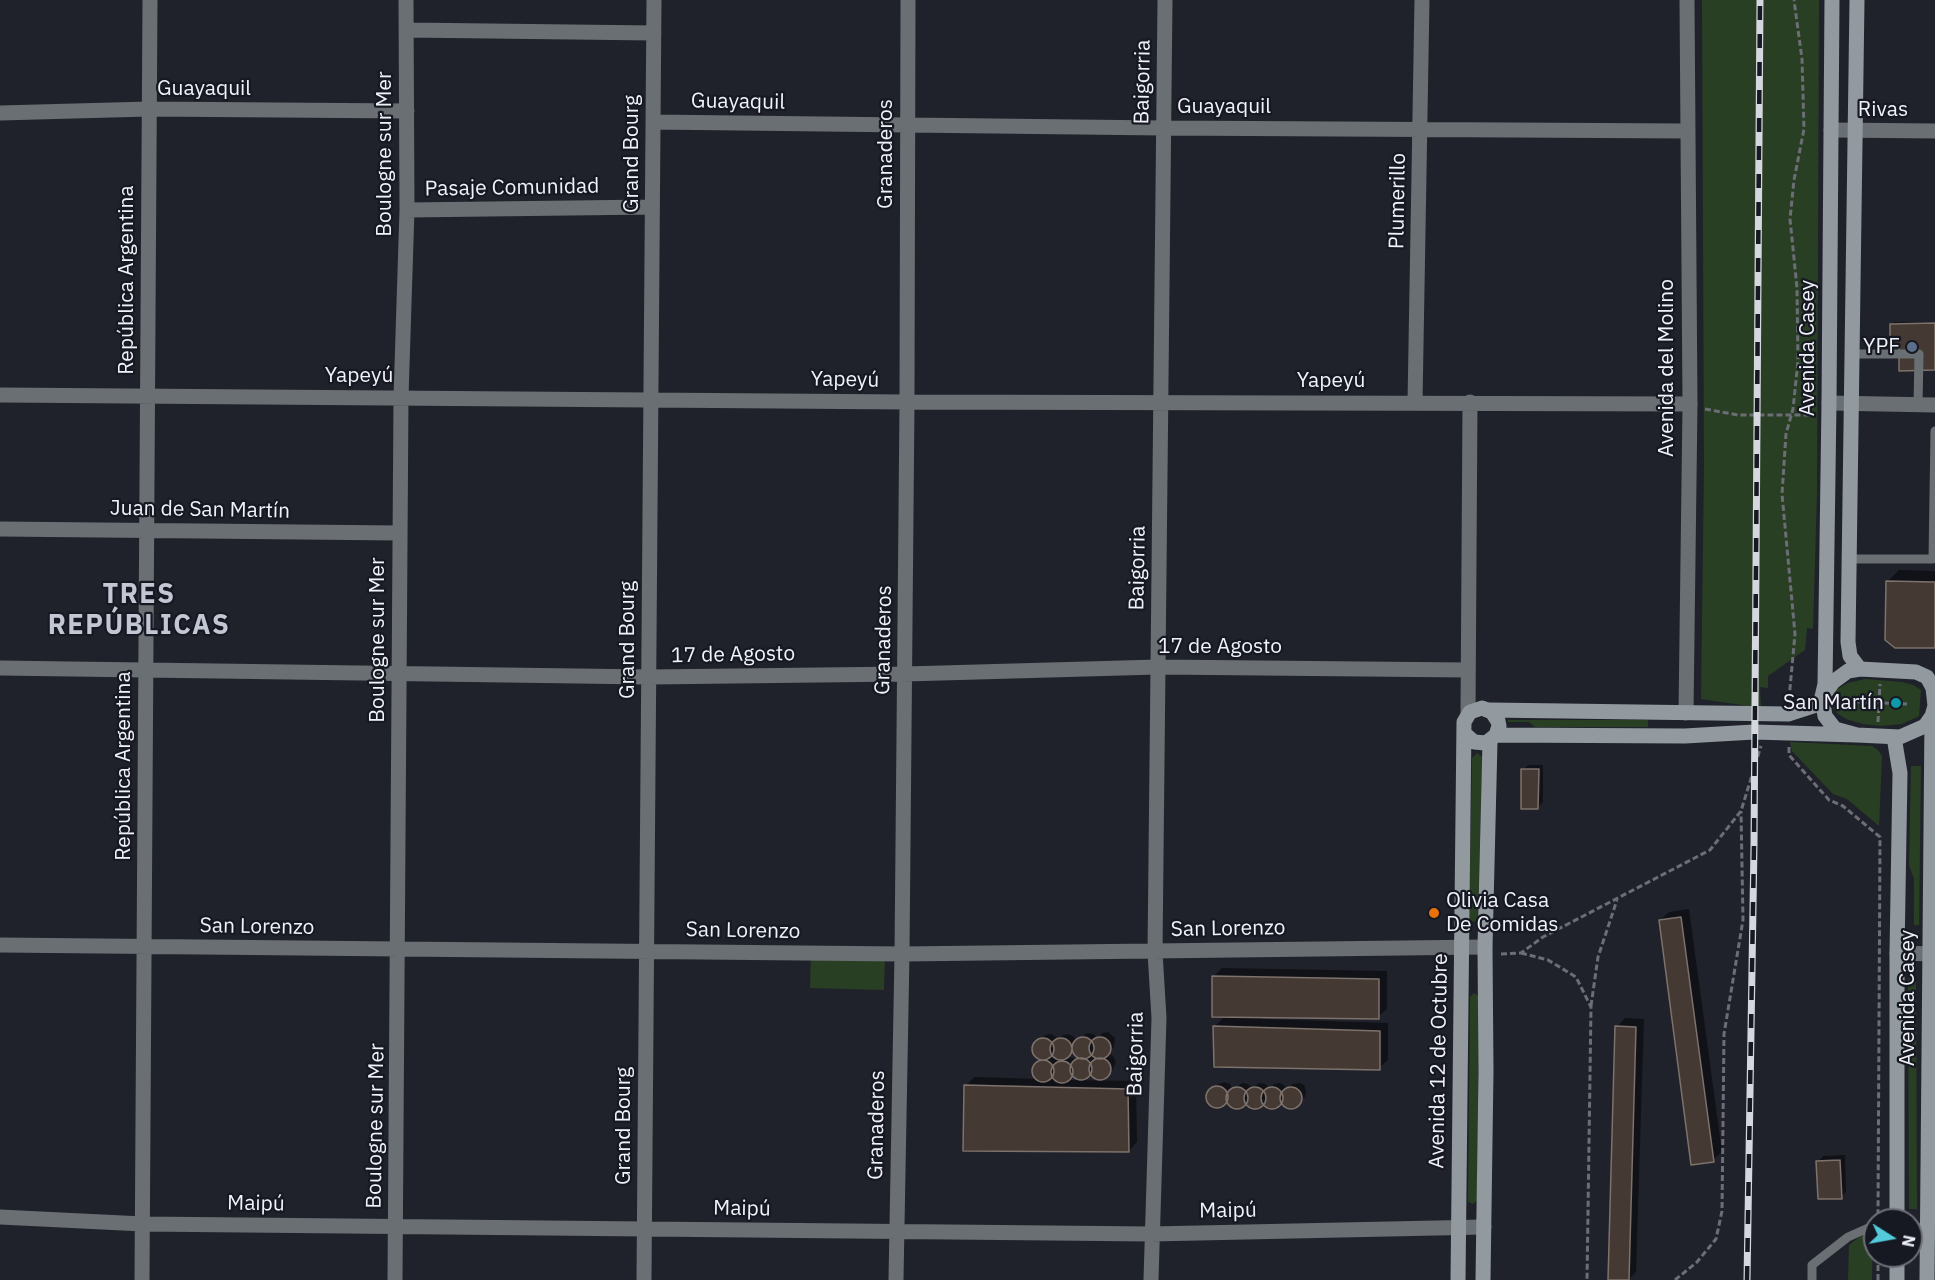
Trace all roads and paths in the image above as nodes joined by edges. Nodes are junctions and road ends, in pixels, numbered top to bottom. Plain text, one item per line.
1 (150, 0) edge
2 (406, 0) edge
3 (654, 0) edge
4 (908, 0) edge
5 (1165, 0) edge
6 (1422, 0) edge
7 (1686, 0) edge
8 (1832, 0) edge
9 (1857, 0) edge
10 (407, 30) junction
11 (654, 33) junction
12 (149, 109) junction
13 (407, 111) junction
14 (0, 113) edge
15 (653, 122) junction
16 (906, 125) junction
17 (1163, 128) junction
18 (1421, 130) junction
19 (1831, 130) junction
20 (1856, 130) junction
21 (1686, 131) junction
22 (1935, 131) edge
23 (652, 207) junction
24 (408, 210) junction
25 (1853, 354) junction
26 (0, 395) edge
27 (147, 396) junction
28 (401, 397) junction
29 (651, 399) junction
30 (907, 402) junction
31 (1160, 402) junction
32 (1470, 402) junction
33 (1415, 403) junction
34 (1829, 403) junction
35 (1690, 404) junction
36 (1852, 404) junction
37 (1918, 405) junction
38 (1935, 405) edge
39 (1935, 431) edge
40 (0, 529) edge
41 (147, 531) junction
42 (400, 532) junction
43 (1850, 560) junction
44 (1158, 667) junction
45 (0, 668) edge
46 (1860, 669) junction
47 (146, 670) junction
48 (1467, 670) junction
49 (1880, 670) junction
50 (398, 674) junction
51 (904, 674) junction
52 (649, 677) junction
53 (1931, 678) edge
54 (1822, 700) junction
55 (1879, 703) junction
56 (1908, 704) dead end
57 (1489, 710) junction
58 (1686, 713) junction
59 (1468, 714) junction
60 (1932, 716) junction
61 (1764, 733) junction
62 (1465, 734) junction
63 (1857, 735) junction
64 (1685, 736) junction
65 (1886, 737) junction
66 (1493, 738) junction
67 (1741, 811) junction
68 (1617, 900) junction
69 (0, 945) edge
70 (144, 946) junction
71 (1462, 946) junction
72 (398, 949) junction
73 (646, 951) junction
74 (1485, 951) junction
75 (1155, 952) junction
76 (1521, 953) junction
77 (1897, 953) junction
78 (1932, 953) edge
79 (903, 954) junction
80 (1591, 1007) junction
81 (1897, 1208) edge
82 (0, 1217) edge
83 (142, 1224) junction
84 (396, 1226) junction
85 (1459, 1227) junction
86 (1484, 1227) junction
87 (644, 1228) junction
88 (1863, 1230) edge
89 (896, 1231) junction
90 (1151, 1233) junction
91 (1931, 1234) edge
92 (142, 1280) edge
93 (395, 1280) edge
94 (644, 1280) edge
95 (896, 1280) edge
96 (1151, 1280) edge
97 (1458, 1280) edge
98 (1484, 1280) edge
99 (1587, 1280) edge
100 (1676, 1280) edge
101 (1812, 1280) edge
102 (1927, 1280) edge

1 - 12 street, República Argentina
2 - 10 street, Boulogne sur Mer
3 - 11 street, Grand Bourg
4 - 16 street, Granaderos
5 - 17 street, Baigorria
6 - 18 street, Plumerillo
7 - 21 street, Avenida del Molino
8 - 19 main road, Avenida Casey
9 - 20 main road, Avenida Casey
10 - 11 street
10 - 13 street, Boulogne sur Mer
11 - 15 street, Grand Bourg
12 - 13 street, Guayaquil
12 - 14 street, Guayaquil
12 - 27 street, República Argentina
13 - 24 street, Boulogne sur Mer
15 - 16 street, Guayaquil
15 - 23 street, Grand Bourg
16 - 17 street, Guayaquil
16 - 30 street, Granaderos
17 - 18 street, Guayaquil
17 - 31 street, Baigorria
18 - 21 street, Guayaquil
18 - 33 street, Plumerillo
19 - 20 street, Rivas
19 - 34 main road, Avenida Casey
20 - 22 street, Rivas
20 - 25 main road, Avenida Casey
21 - 35 street, Avenida del Molino
23 - 24 street, Pasaje Comunidad
23 - 29 street, Grand Bourg
24 - 28 street, Boulogne sur Mer
25 - 36 main road, Avenida Casey
25 - 37 lane
26 - 27 street, Yapeyú
27 - 28 street, Yapeyú
27 - 41 street, República Argentina
28 - 29 street, Yapeyú
28 - 42 street, Boulogne sur Mer
29 - 30 street, Yapeyú
29 - 52 street, Grand Bourg
30 - 31 street, Yapeyú
30 - 51 street, Granaderos
31 - 33 street, Yapeyú
31 - 44 street, Baigorria
32 - 33 street, Yapeyú
32 - 35 street, Yapeyú
32 - 48 street
34 - 35 path
34 - 36 street
34 - 54 main road, Avenida Casey
35 - 58 street, Avenida del Molino
36 - 37 street
36 - 43 main road, Avenida Casey
37 - 38 street
39 - 43 lane
40 - 41 street, Juan de San Martín
41 - 42 street, Juan de San Martín
41 - 47 street, República Argentina
42 - 50 street, Boulogne sur Mer
43 - 46 main road, Avenida Casey
44 - 48 street, 17 de Agosto
44 - 51 street, 17 de Agosto
44 - 75 street, Baigorria
45 - 47 street, 17 de Agosto
46 - 49 main road
46 - 54 main road
47 - 50 street, 17 de Agosto
47 - 70 street, República Argentina
48 - 59 street
49 - 53 main road
49 - 55 path
50 - 52 street, 17 de Agosto
50 - 72 street, Boulogne sur Mer
51 - 52 street, 17 de Agosto
51 - 79 street, Granaderos
52 - 73 street, Grand Bourg
53 - 60 main road
54 - 55 path
54 - 58 main road
54 - 63 main road
55 - 56 path
55 - 65 path
57 - 58 main road
57 - 59 main road
57 - 66 main road
58 - 64 main road, Avenida del Molino
59 - 62 main road
60 - 65 main road
60 - 78 main road, Avenida Casey
61 - 63 main road
61 - 64 main road
61 - 67 path
62 - 66 main road
62 - 71 main road, Avenida 12 de Octubre
63 - 65 main road
64 - 66 main road
65 - 77 main road, Avenida Casey
66 - 74 main road
67 - 68 path
67 - 100 path
68 - 76 path
68 - 80 path
69 - 70 street, San Lorenzo
70 - 72 street, San Lorenzo
70 - 83 street, República Argentina
71 - 74 street, San Lorenzo
71 - 75 street, San Lorenzo
71 - 85 main road, Avenida 12 de Octubre
72 - 73 street, San Lorenzo
72 - 84 street, Boulogne sur Mer
73 - 79 street, San Lorenzo
73 - 87 street, Grand Bourg
74 - 76 path
74 - 86 main road
75 - 79 street, San Lorenzo
75 - 90 street, Baigorria
76 - 80 path
77 - 78 street
77 - 81 main road, Avenida Casey
78 - 91 main road, Avenida Casey
79 - 89 street, Granaderos
80 - 99 path
82 - 83 street, Maipú
83 - 84 street, Maipú
83 - 92 street, República Argentina
84 - 87 street, Maipú
84 - 93 street, Boulogne sur Mer
85 - 86 street, Maipú
85 - 90 street, Maipú
85 - 97 main road, Avenida 12 de Octubre
86 - 98 main road
87 - 89 street, Maipú
87 - 94 street, Grand Bourg
88 - 101 lane
89 - 90 street, Maipú
89 - 95 street, Granaderos
90 - 96 street, Baigorria
91 - 102 main road, Avenida Casey

